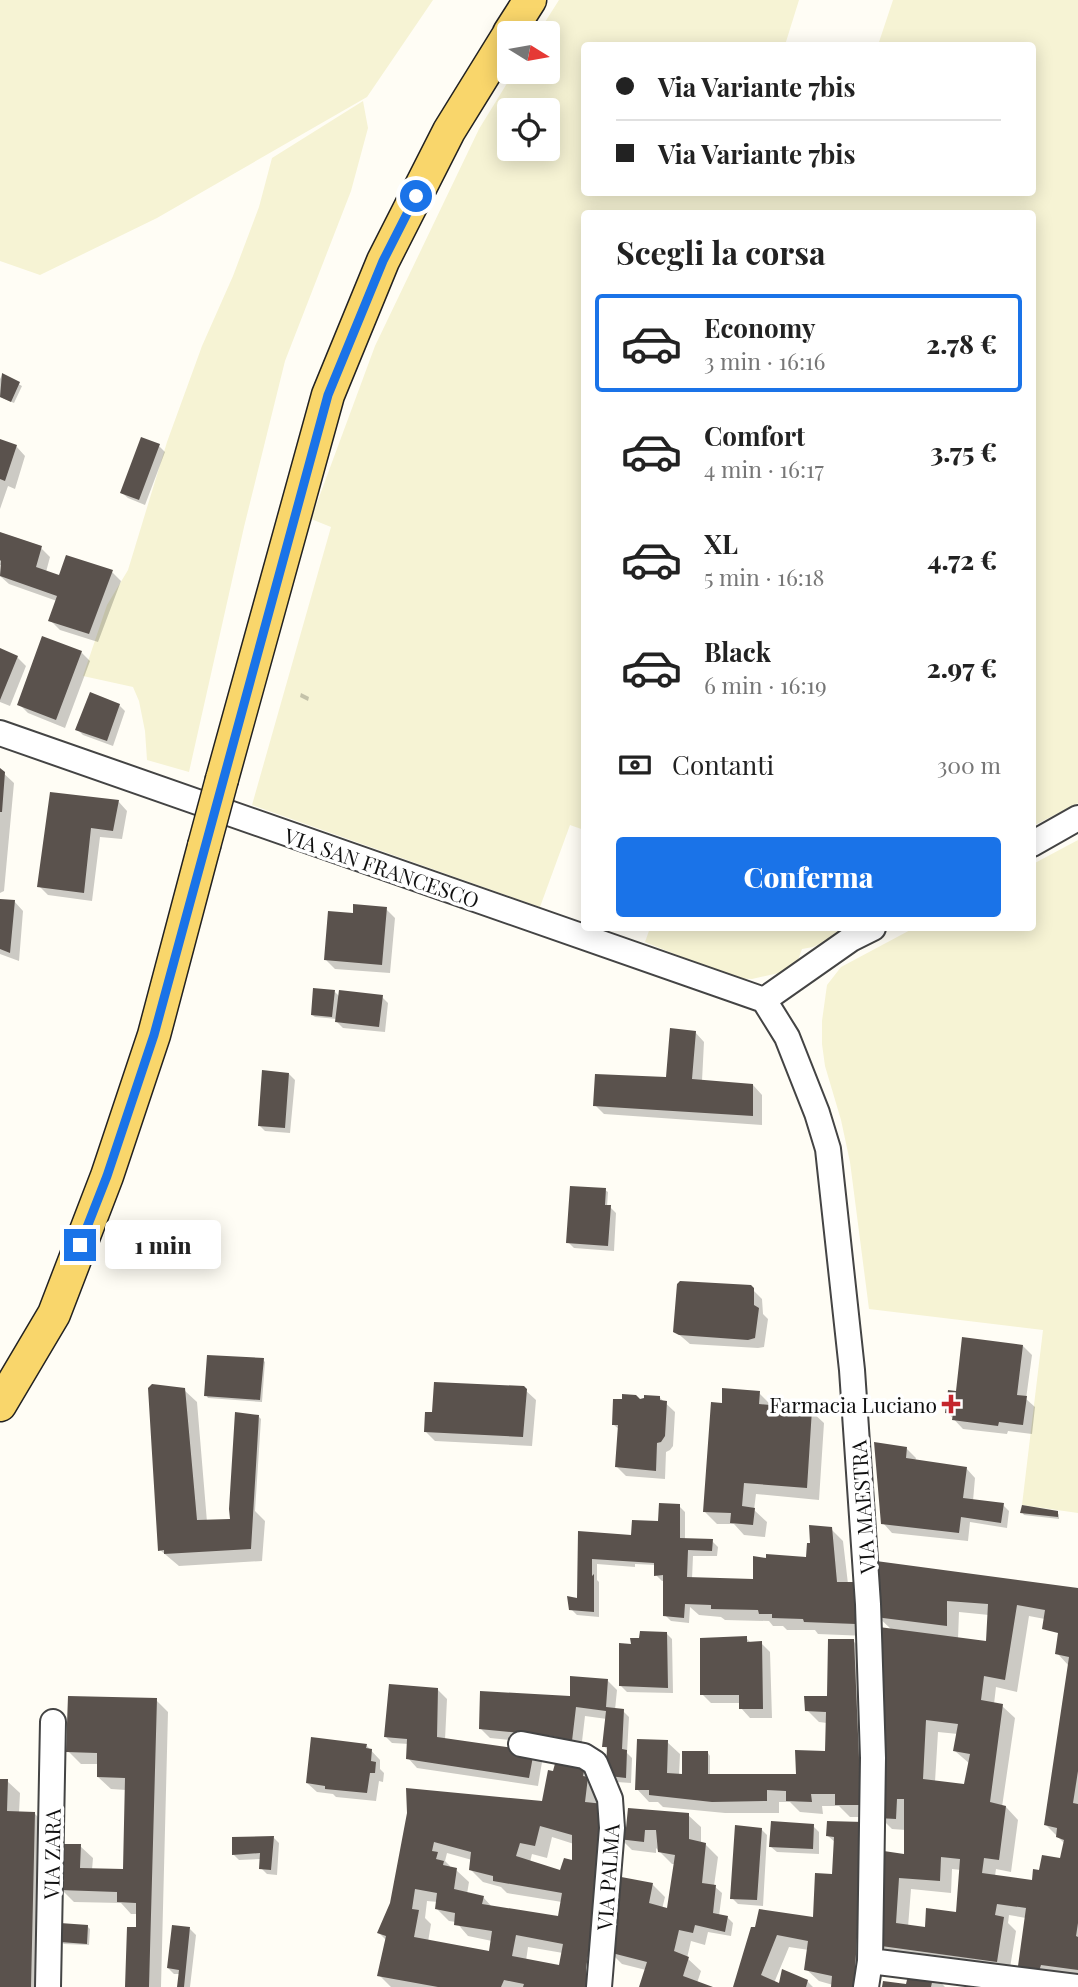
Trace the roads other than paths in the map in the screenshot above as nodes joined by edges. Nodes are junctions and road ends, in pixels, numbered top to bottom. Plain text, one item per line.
1 (530, 0) edge
2 (517, 21) edge
3 (497, 53) edge
4 (0, 733) edge
5 (1078, 818) edge
6 (1036, 842) edge
7 (867, 931) edge
8 (764, 1000) junction
9 (0, 1405) edge
10 (53, 1722) dead end
11 (521, 1744) dead end
12 (870, 1961) junction
13 (48, 1987) edge
14 (599, 1987) edge
15 (866, 1987) edge
16 (1078, 1987) edge

1 - 2 main road
3 - 9 main road, bridge
4 - 8 street, VIA SAN FRANCESCO
5 - 6 street
7 - 8 street
8 - 12 street, VIA MAESTRA
10 - 13 street, VIA ZARA
11 - 14 street, VIA PALMA
12 - 15 street, VIA MAESTRA
12 - 16 street

